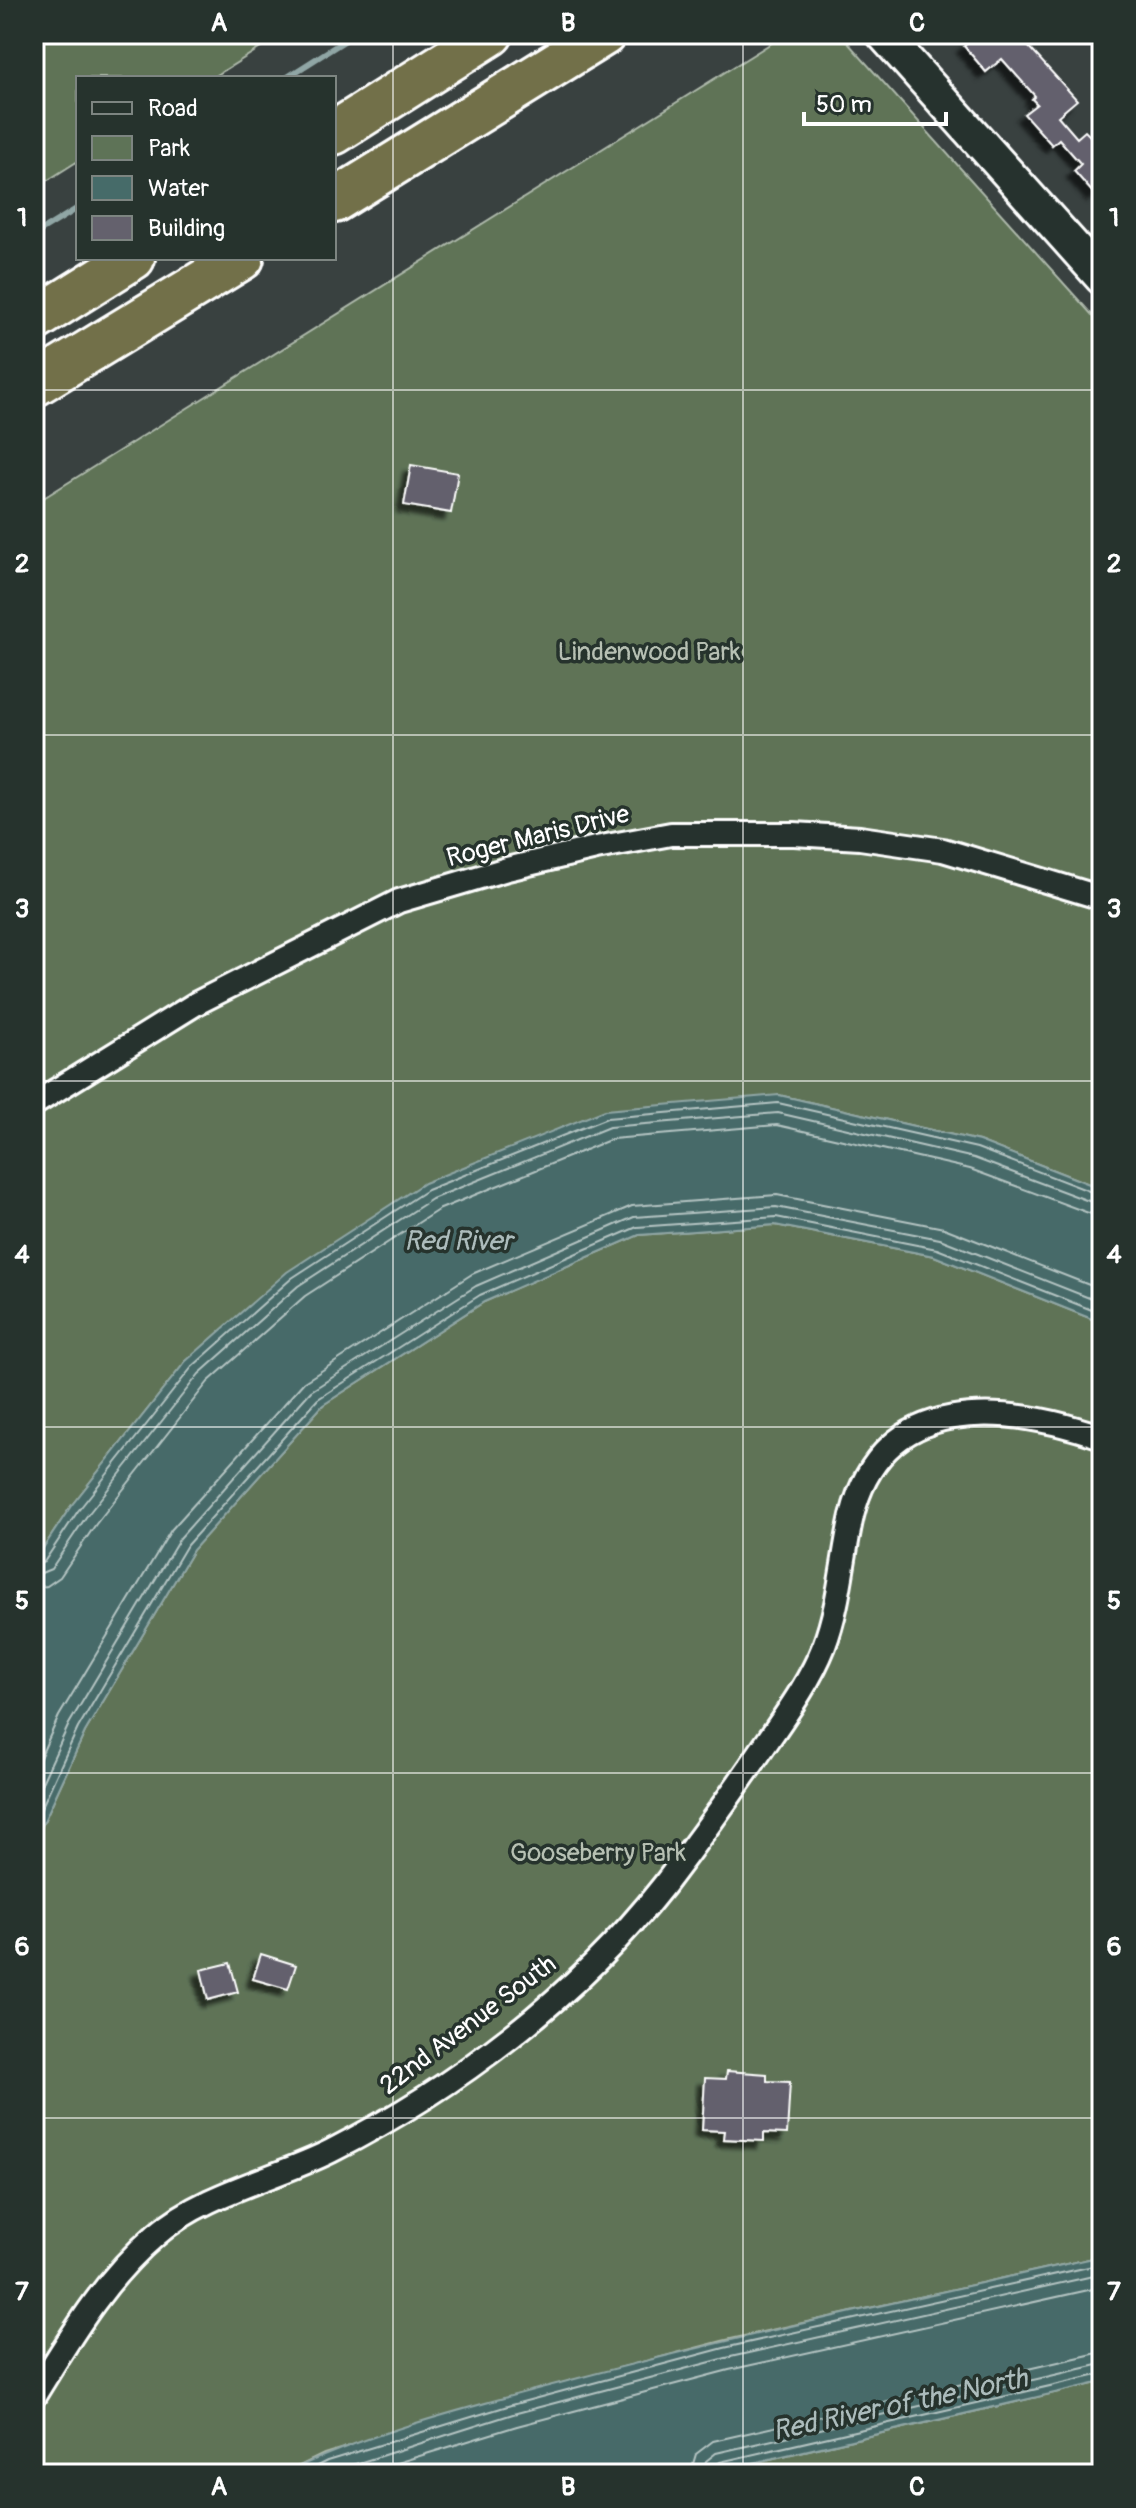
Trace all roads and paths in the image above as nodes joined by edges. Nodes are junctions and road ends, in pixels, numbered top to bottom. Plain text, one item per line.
1 (491, 34) edge
2 (604, 34) edge
3 (883, 34) edge
4 (336, 132) edge
5 (336, 200) edge
6 (130, 260) edge
7 (239, 260) edge
8 (1102, 278) edge
9 (34, 320) edge
10 (34, 385) edge
11 (1102, 898) edge
12 (34, 1104) edge
13 (1102, 1437) edge
14 (34, 2396) edge

1 - 4 highway
2 - 5 highway
3 - 8 street
6 - 9 highway
7 - 10 highway
11 - 12 street, Roger Maris Drive
13 - 14 street, 22nd Avenue South

